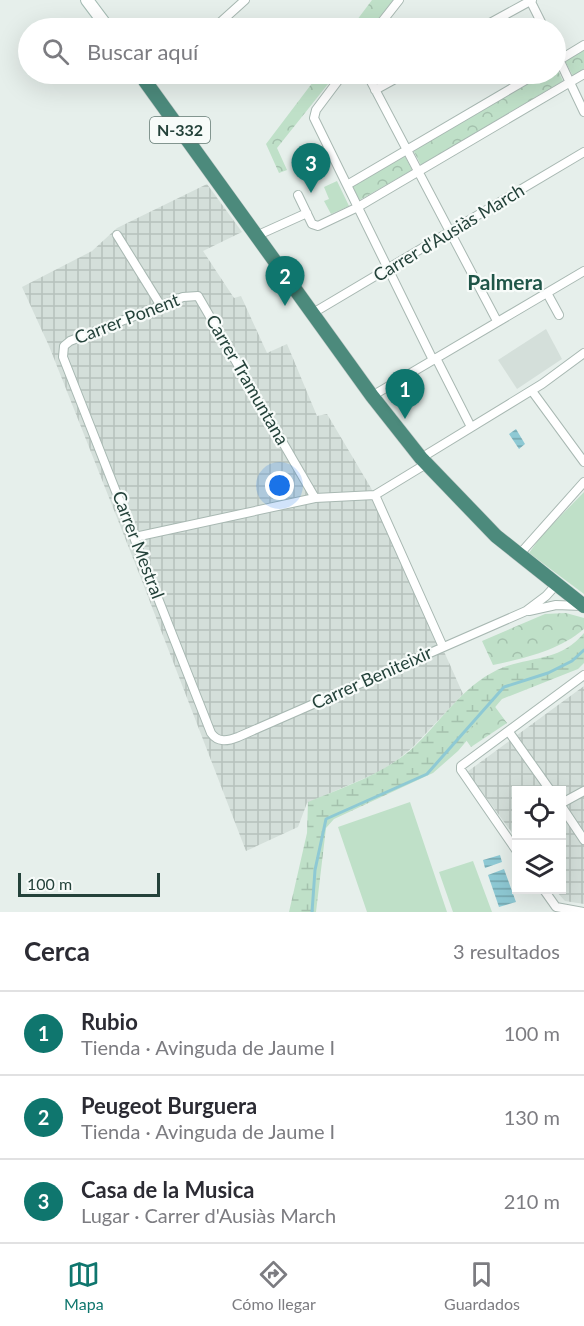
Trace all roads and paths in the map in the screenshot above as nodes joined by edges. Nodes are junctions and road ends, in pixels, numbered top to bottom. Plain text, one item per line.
1 (87, 0) edge
2 (245, 0) edge
3 (399, 0) edge
4 (531, 0) edge
5 (100, 18) edge
6 (225, 18) edge
7 (385, 18) edge
8 (499, 18) edge
9 (539, 18) edge
10 (584, 45) edge
11 (566, 54) edge
12 (584, 74) edge
13 (566, 75) edge
14 (570, 82) junction
15 (152, 84) edge
16 (336, 84) edge
17 (372, 84) edge
18 (386, 84) edge
19 (519, 84) edge
20 (375, 90) junction
21 (584, 112) edge
22 (407, 149) junction
23 (584, 152) edge
24 (418, 171) junction
25 (347, 185) junction
26 (298, 195) dead end
27 (358, 207) junction
28 (307, 213) junction
29 (450, 231) junction
30 (117, 235) dead end
31 (256, 236) junction
32 (388, 269) junction
33 (584, 271) edge
34 (547, 293) junction
35 (195, 295) joint
36 (161, 306) junction
37 (313, 314) junction
38 (559, 315) dead end
39 (497, 321) junction
40 (62, 348) joint
41 (584, 353) edge
42 (435, 359) junction
43 (532, 391) junction
44 (372, 396) junction
45 (471, 427) junction
46 (423, 461) junction
47 (584, 462) edge
48 (584, 482) edge
49 (375, 495) junction
50 (315, 498) junction
51 (135, 537) junction
52 (518, 556) junction
53 (560, 588) junction
54 (549, 606) junction
55 (584, 606) edge
56 (526, 611) junction
57 (443, 647) junction
58 (584, 675) edge
59 (509, 732) junction
60 (218, 739) joint
61 (547, 786) edge
62 (584, 791) edge
63 (566, 802) edge
64 (566, 813) edge
65 (584, 840) edge
66 (512, 844) edge
67 (547, 894) edge
68 (584, 912) edge

1 - 5 main road
2 - 6 street
3 - 7 street
4 - 8 street
4 - 9 street
10 - 11 street
12 - 14 street
13 - 14 street
14 - 21 street
14 - 24 street
15 - 31 highway, N-332
16 - 25 street
17 - 20 street
18 - 20 street
19 - 22 street
20 - 22 street
22 - 24 street
22 - 25 street
23 - 29 street, Carrer d'Ausiàs March
24 - 27 street
24 - 29 street
25 - 27 street
26 - 28 street
27 - 28 street
27 - 32 street
28 - 31 street
29 - 32 street, Carrer d'Ausiàs March
29 - 39 street
30 - 36 street
31 - 37 highway, N-332
32 - 37 street, Carrer d'Ausiàs March
32 - 42 street
33 - 34 street
34 - 38 street
34 - 39 street
35 - 36 street, Carrer Ponent
35 - 50 street, Carrer Tramuntana
36 - 40 street, Carrer Ponent
37 - 44 highway, N-332
39 - 42 street
40 - 51 street, Carrer Mestral
41 - 43 street
42 - 44 street
42 - 45 street
43 - 45 street
43 - 47 street
44 - 46 highway, N-332
45 - 46 street
46 - 49 street
46 - 52 highway, N-332
48 - 52 street
49 - 50 street
49 - 57 street
50 - 51 street
51 - 60 street, Carrer Mestral
52 - 53 highway, N-332
53 - 54 street, Carrer Beniteixir
53 - 55 highway, N-332
53 - 56 street, Carrer Beniteixir
54 - 55 street, Carrer Beniteixir
54 - 56 street, Carrer Beniteixir
56 - 57 street, Carrer Beniteixir
57 - 60 street, Carrer Beniteixir
58 - 59 street
59 - 61 street
59 - 66 street
62 - 63 street
64 - 65 street
67 - 68 street

